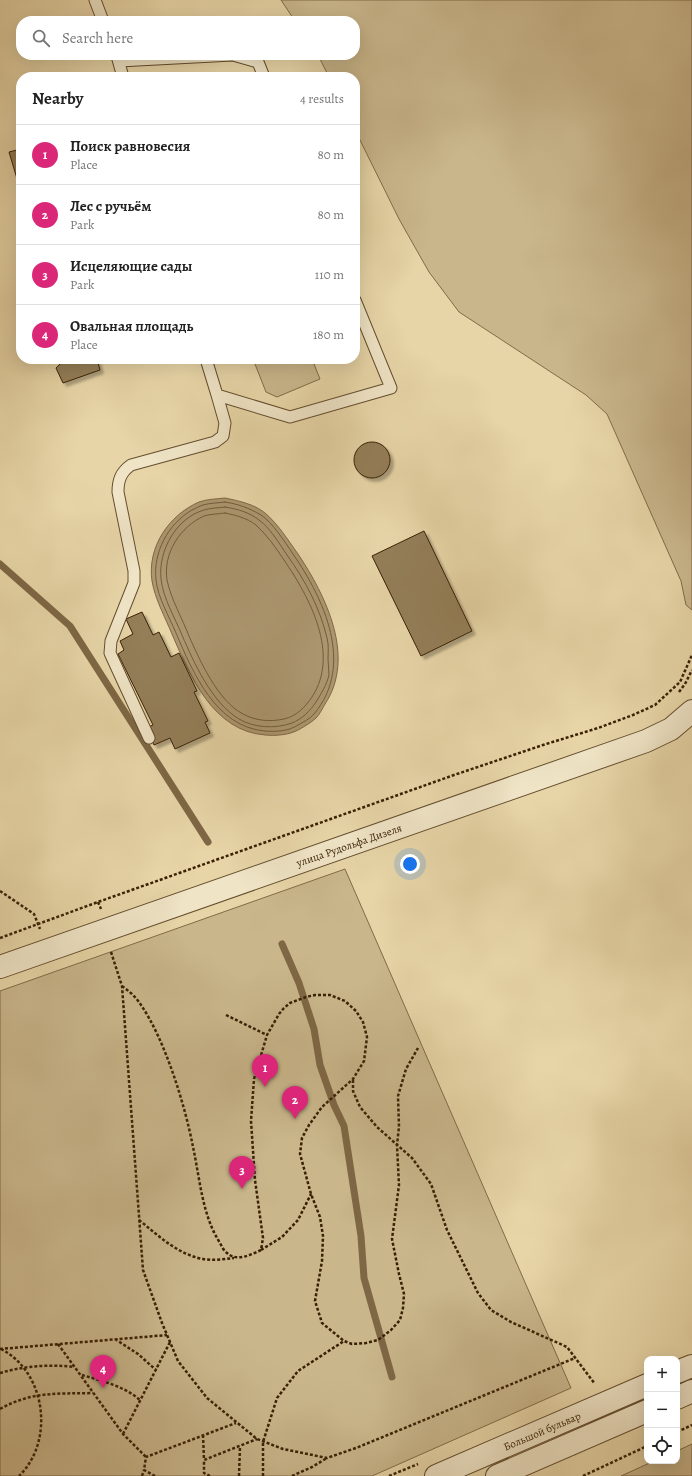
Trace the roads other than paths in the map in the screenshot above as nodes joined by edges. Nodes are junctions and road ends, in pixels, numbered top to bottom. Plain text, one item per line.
1 (95, 0) edge
2 (101, 16) edge
3 (119, 60) edge
4 (251, 60) edge
5 (122, 72) edge
6 (262, 72) edge
7 (360, 312) edge
8 (208, 364) edge
9 (217, 395) junction
10 (692, 711) edge
11 (149, 738) dead end
12 (0, 967) edge
13 (692, 1366) edge
14 (680, 1371) edge
15 (644, 1386) edge
16 (692, 1391) edge
17 (680, 1397) edge
18 (644, 1412) edge
19 (436, 1476) edge
20 (497, 1476) edge

1 - 2 lane
3 - 5 lane
4 - 6 lane
7 - 9 lane
8 - 9 lane
9 - 11 lane
10 - 12 street, улица Рудольфа Дизеля
13 - 14 street
15 - 19 street, Большой бульвар
16 - 17 street
18 - 20 street, Большой бульвар

